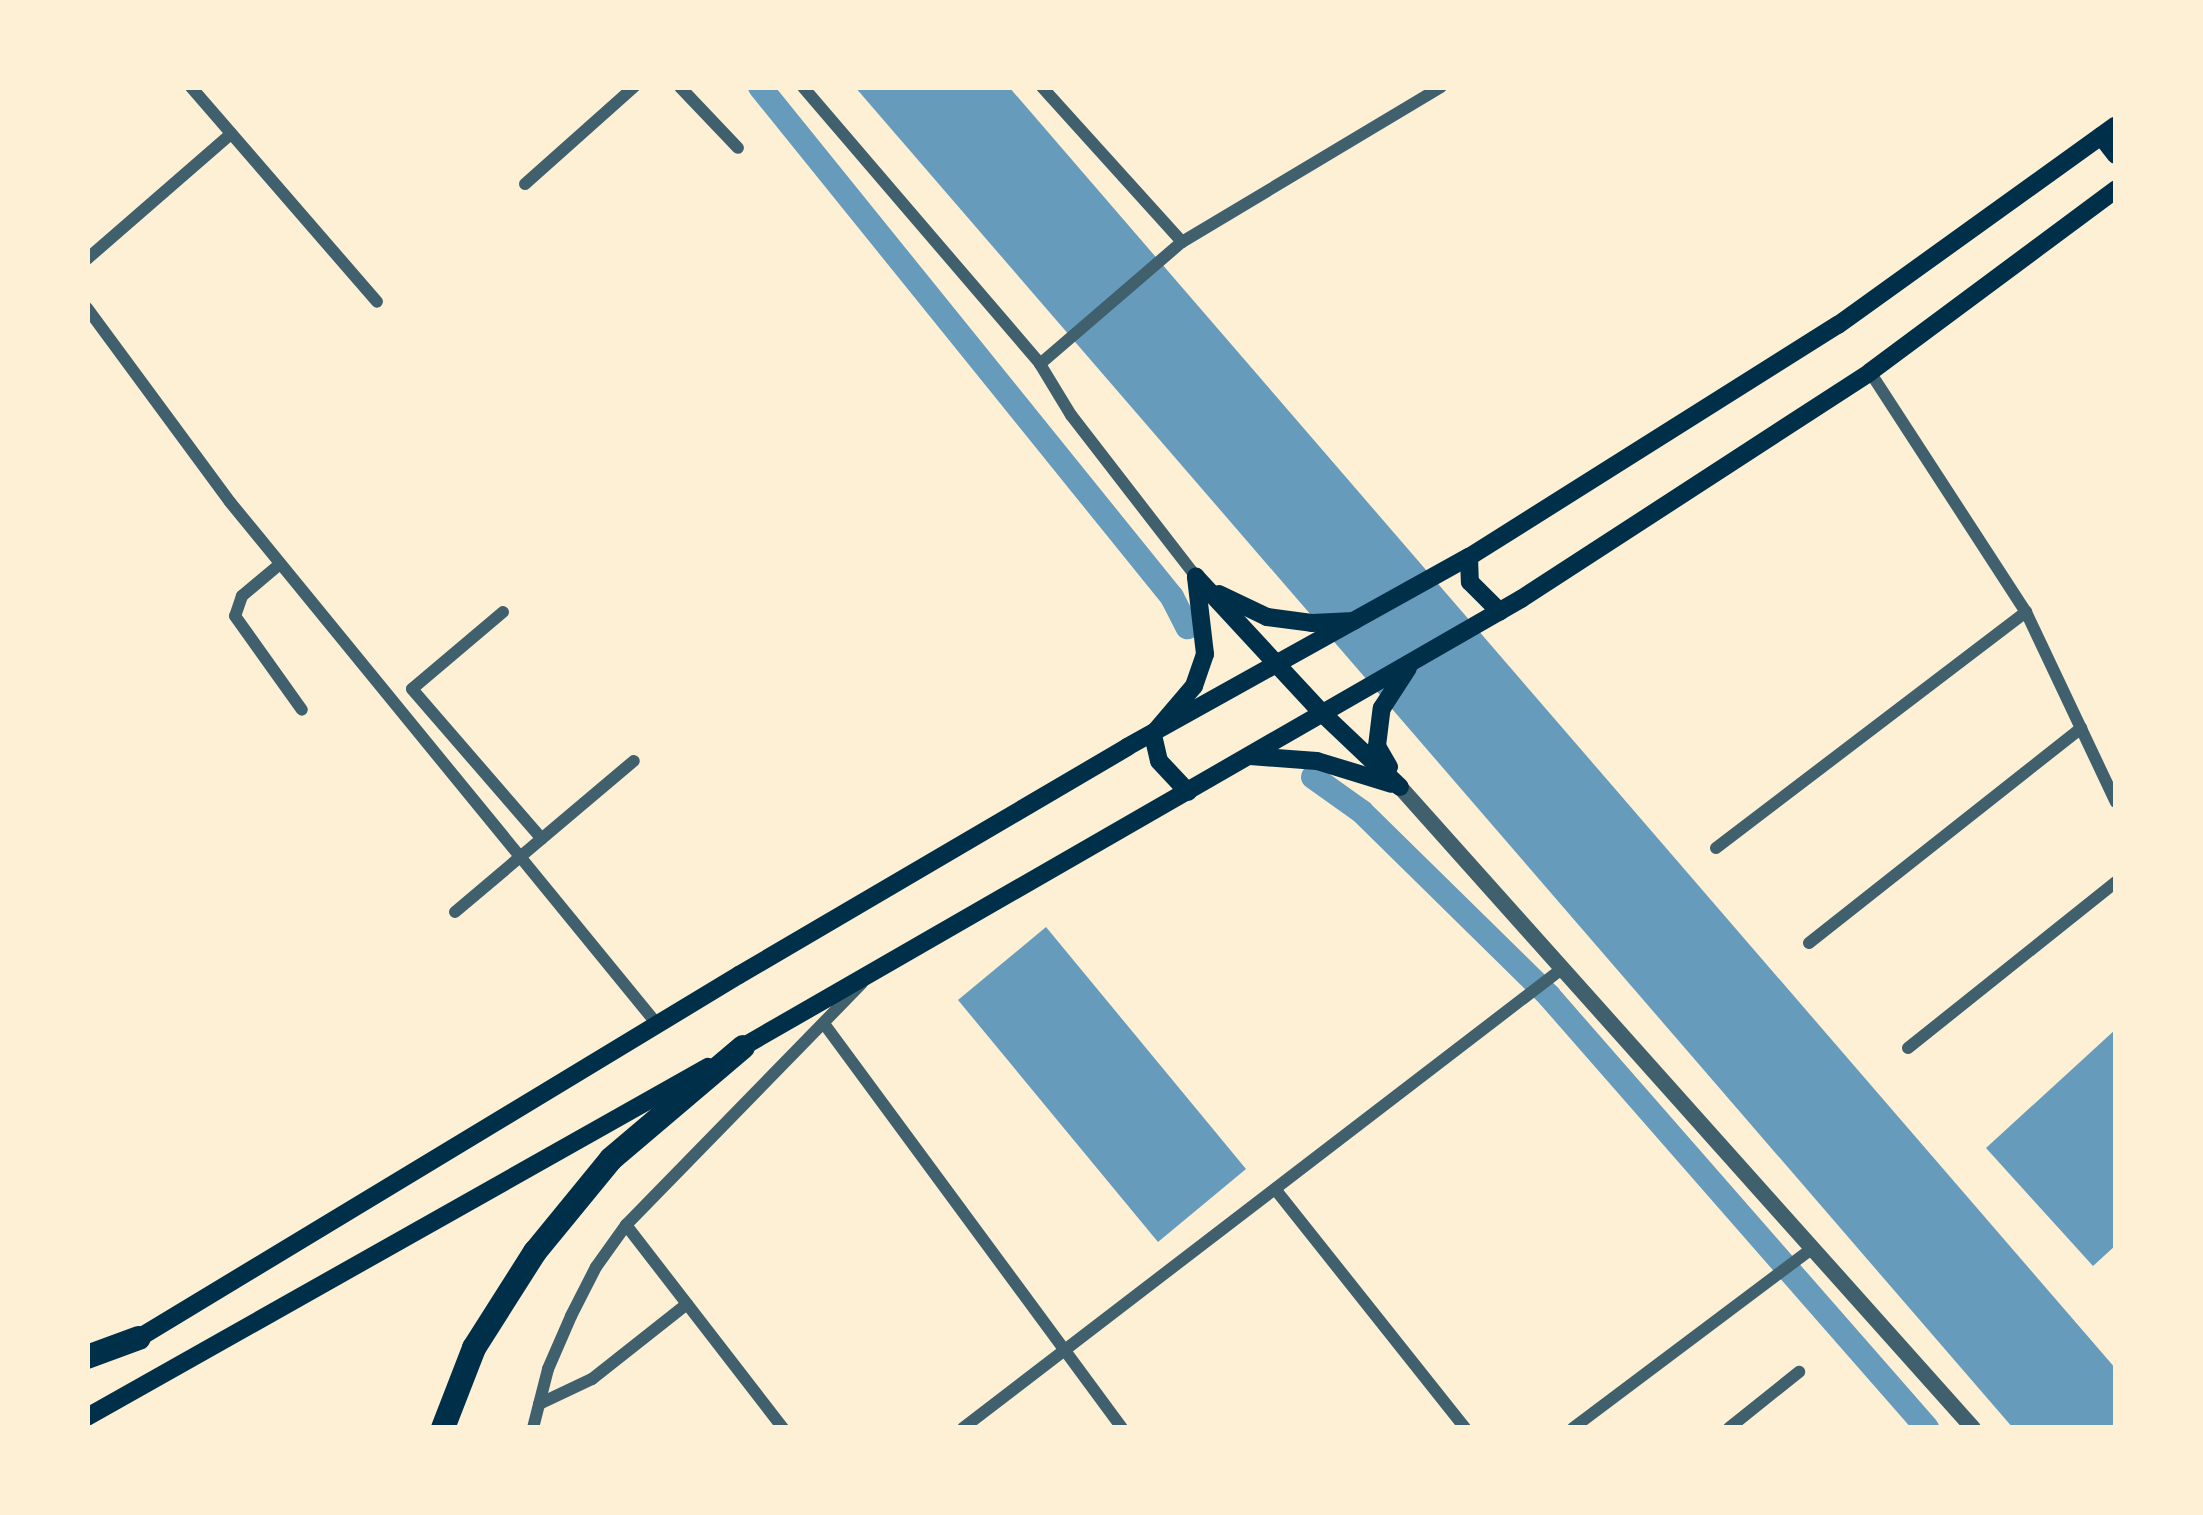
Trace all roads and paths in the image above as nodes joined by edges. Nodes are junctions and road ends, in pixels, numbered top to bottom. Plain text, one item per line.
1 (191, 87) edge
2 (633, 87) edge
3 (680, 87) edge
4 (802, 87) edge
5 (1042, 87) edge
6 (1441, 87) edge
7 (2108, 130) edge
8 (231, 134) junction
9 (738, 148) dead end
10 (2116, 154) edge
11 (525, 184) dead end
12 (2116, 189) edge
13 (1183, 242) junction
14 (87, 259) edge
15 (377, 302) dead end
16 (87, 308) edge
17 (1040, 364) junction
18 (1870, 372) junction
19 (1469, 556) junction
20 (280, 564) junction
21 (1196, 577) junction
22 (503, 612) dead end
23 (1500, 612) junction
24 (2026, 612) junction
25 (1318, 632) junction
26 (1410, 664) junction
27 (1279, 666) junction
28 (302, 710) dead end
29 (1323, 714) junction
30 (2081, 728) junction
31 (1153, 734) junction
32 (1250, 756) junction
33 (634, 761) dead end
34 (1400, 787) junction
35 (1188, 791) junction
36 (2116, 802) edge
37 (542, 839) junction
38 (1716, 848) dead end
39 (520, 858) junction
40 (2116, 882) edge
41 (455, 912) dead end
42 (1809, 944) dead end
43 (1563, 968) junction
44 (870, 974) junction
45 (656, 1024) junction
46 (825, 1025) junction
47 (743, 1047) junction
48 (1908, 1048) dead end
49 (1275, 1189) junction
50 (626, 1225) junction
51 (1813, 1248) junction
52 (687, 1304) junction
53 (139, 1338) junction
54 (1066, 1352) junction
55 (87, 1358) edge
56 (87, 1367) edge
57 (1799, 1372) dead end
58 (539, 1404) junction
59 (87, 1417) edge
60 (443, 1428) edge
61 (533, 1428) edge
62 (783, 1428) edge
63 (963, 1428) edge
64 (1122, 1428) edge
65 (1466, 1428) edge
66 (1573, 1428) edge
67 (1730, 1428) edge
68 (1973, 1428) edge

1 - 8 street
2 - 11 street
3 - 9 street
4 - 17 street
5 - 13 street
6 - 13 street
7 - 10 main road
7 - 19 main road
8 - 14 street
8 - 15 street
12 - 18 main road
13 - 17 street
16 - 20 street
17 - 21 street
18 - 23 main road
18 - 24 street
19 - 23 main road
19 - 25 main road
20 - 28 street
20 - 39 street
21 - 25 main road
21 - 27 main road
21 - 31 main road
22 - 37 street
23 - 26 main road
24 - 30 street
24 - 38 street
25 - 27 main road
26 - 29 main road
26 - 34 main road
27 - 29 main road
27 - 31 main road
29 - 32 main road
29 - 34 main road
30 - 36 street
30 - 42 street
31 - 35 main road
31 - 45 main road
32 - 34 main road
32 - 35 main road
33 - 37 street
34 - 43 street
35 - 44 main road
37 - 39 street
39 - 41 street
39 - 45 street
40 - 48 street
43 - 49 street
43 - 51 street
44 - 46 street
44 - 47 main road
45 - 53 main road
46 - 50 street
46 - 54 street
47 - 59 main road
47 - 60 highway
49 - 54 street
49 - 65 street
50 - 52 street
50 - 58 street
51 - 66 street
51 - 68 street
52 - 58 street
52 - 62 street
53 - 55 highway
53 - 56 main road
54 - 63 street
54 - 64 street
57 - 67 street
58 - 61 street

